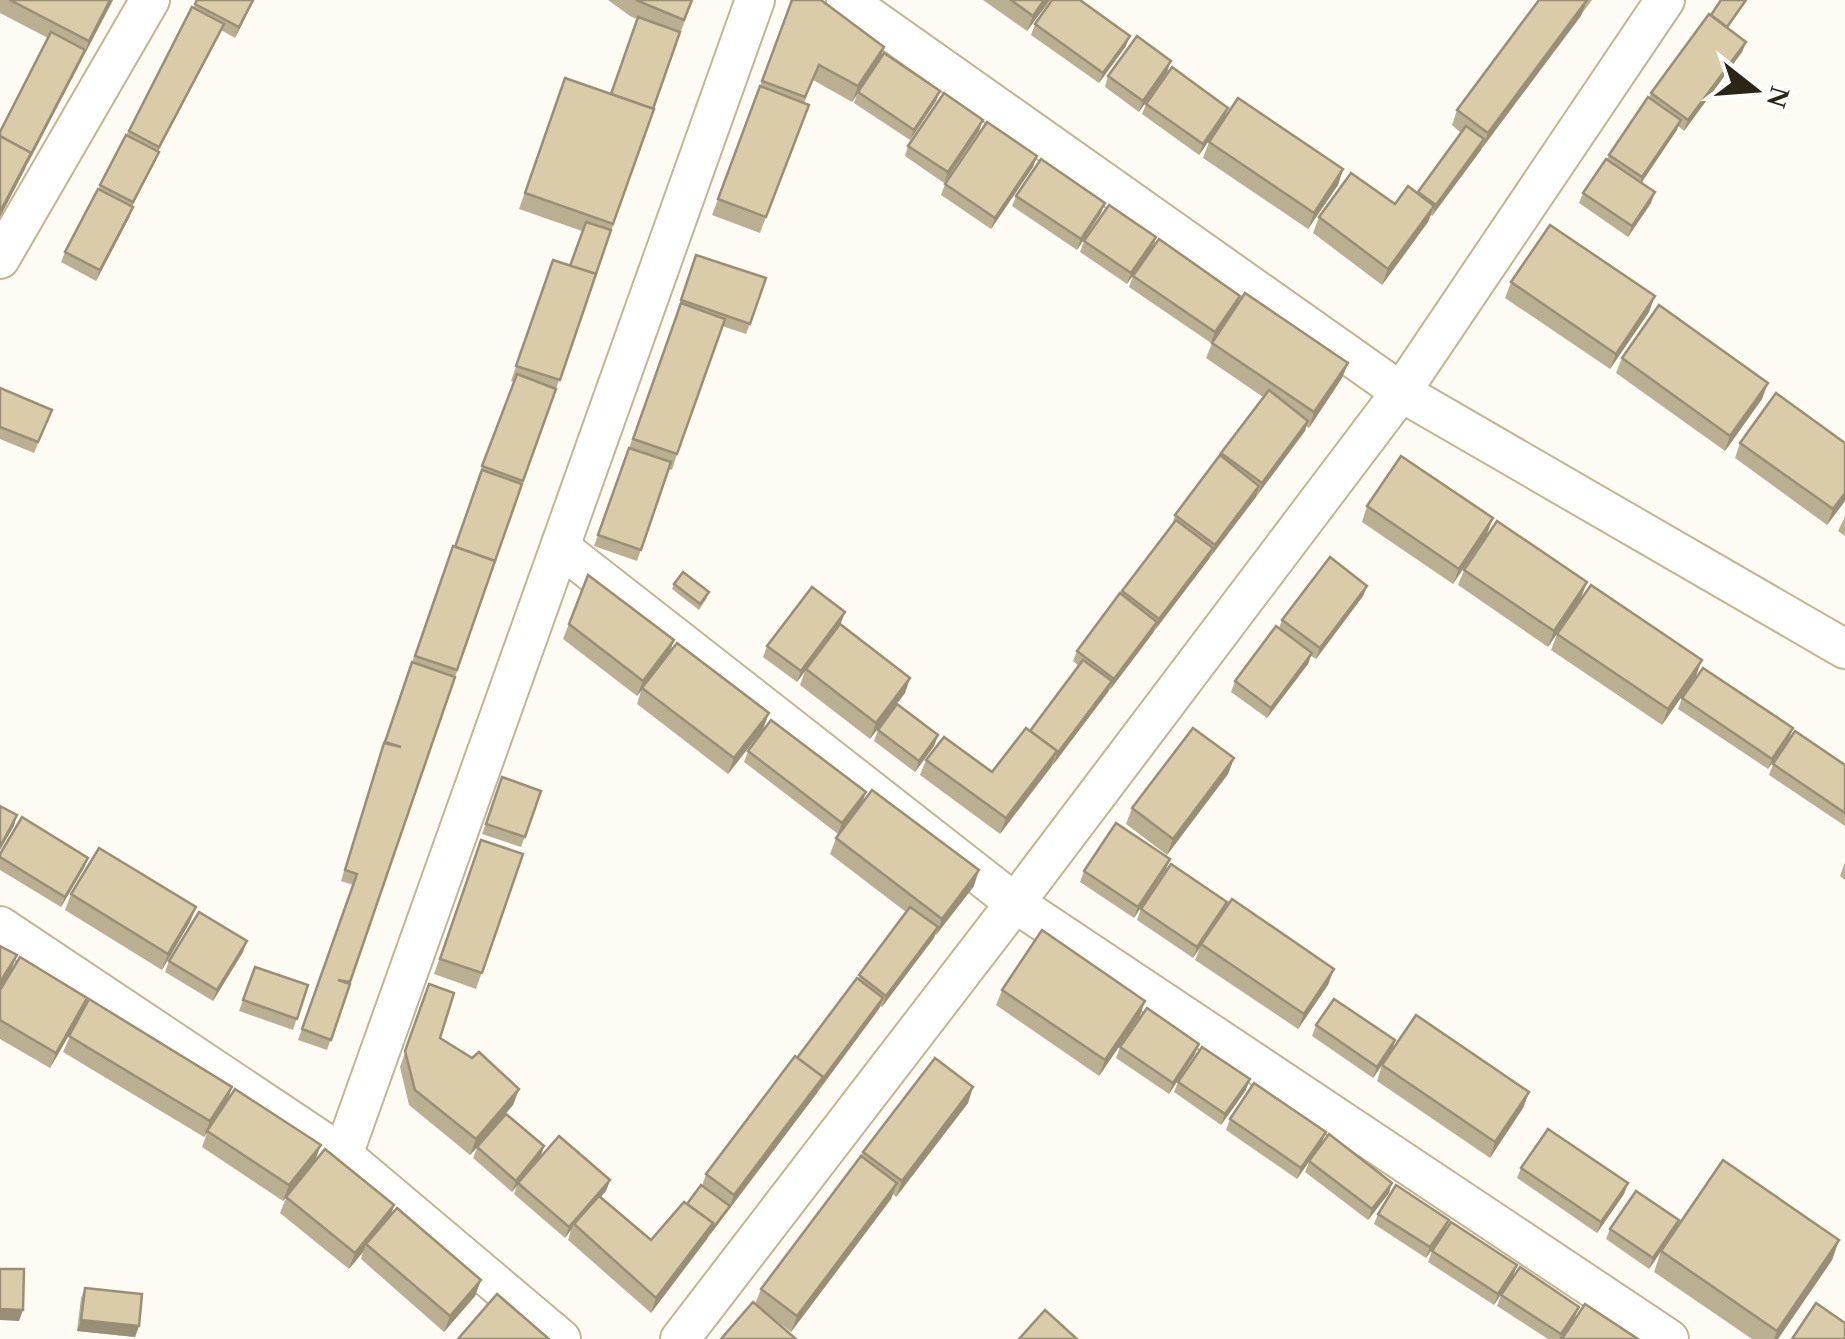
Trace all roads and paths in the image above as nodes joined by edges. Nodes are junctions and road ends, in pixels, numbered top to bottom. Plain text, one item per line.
1 (150, 0) edge
2 (755, 0) edge
3 (846, 0) edge
4 (1664, 0) edge
5 (0, 259) edge
6 (1401, 392) junction
7 (561, 548) junction
8 (1845, 650) edge
9 (1015, 903) junction
10 (0, 926) edge
11 (343, 1155) junction
12 (560, 1339) edge
13 (680, 1339) edge
14 (1669, 1339) edge

1 - 5 street
2 - 7 street
3 - 6 street
4 - 6 street
6 - 8 street
6 - 9 street
7 - 9 street
7 - 11 street
9 - 13 street
9 - 14 street
10 - 11 street
11 - 12 street

